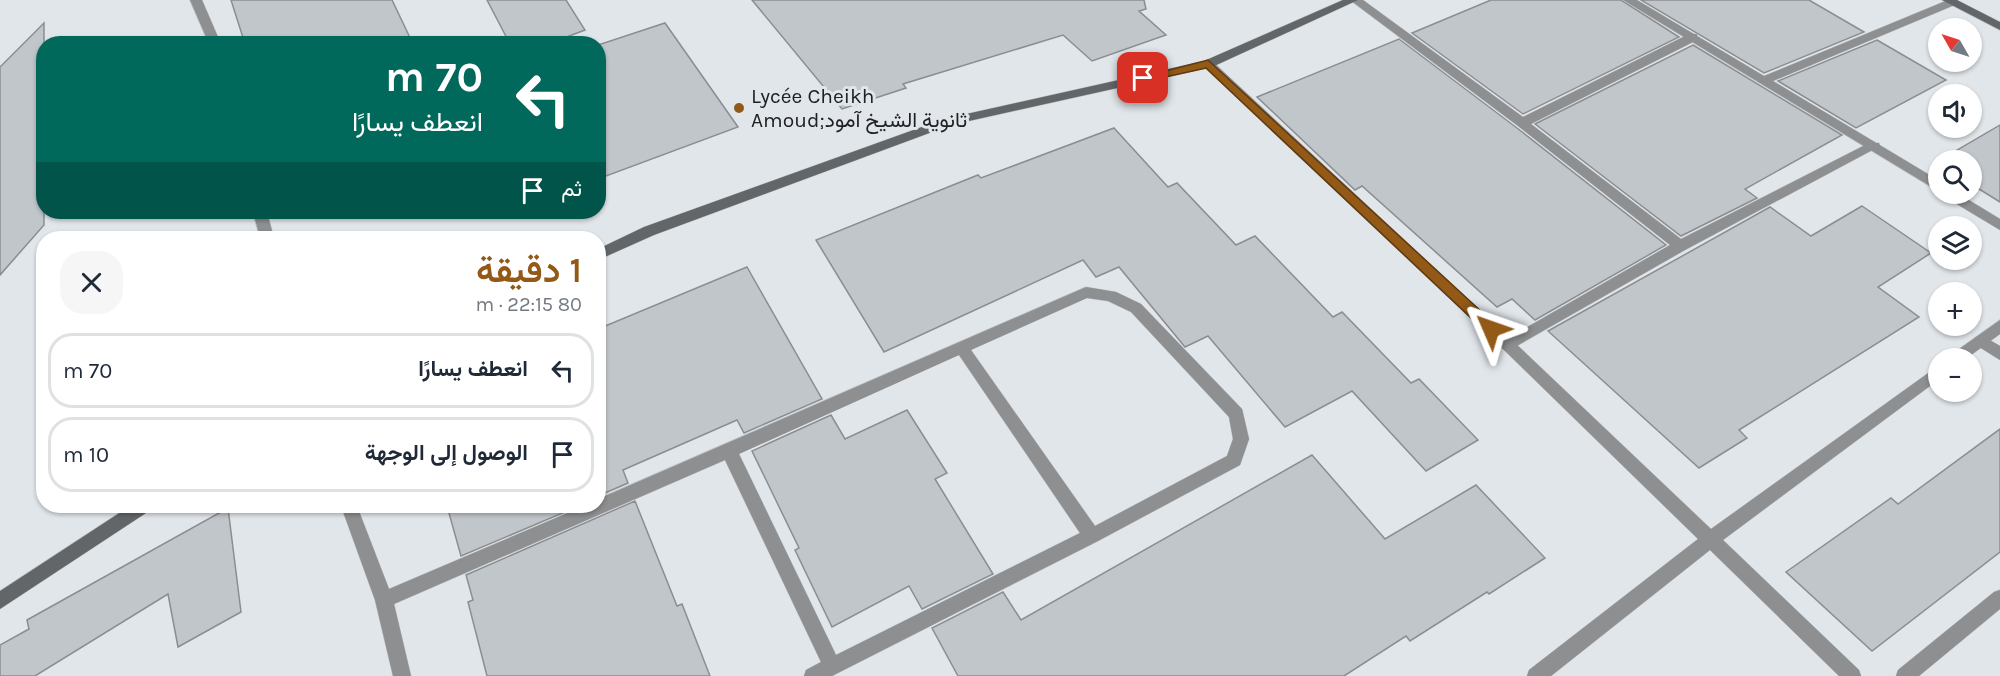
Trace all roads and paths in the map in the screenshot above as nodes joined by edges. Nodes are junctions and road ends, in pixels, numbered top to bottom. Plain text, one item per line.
1 (196, 0) edge
2 (1354, 0) edge
3 (1629, 0) edge
4 (1951, 1) edge
5 (2000, 27) edge
6 (212, 36) edge
7 (1693, 37) junction
8 (1208, 64) junction
9 (1766, 80) junction
10 (1522, 123) junction
11 (1874, 146) junction
12 (1928, 180) edge
13 (1966, 204) edge
14 (2000, 225) edge
15 (1680, 246) junction
16 (606, 251) edge
17 (2000, 326) edge
18 (1981, 341) junction
19 (1508, 345) junction
20 (962, 348) junction
21 (1971, 348) edge
22 (2000, 354) edge
23 (1928, 379) edge
24 (729, 450) junction
25 (606, 503) edge
26 (132, 513) edge
27 (352, 513) edge
28 (584, 513) edge
29 (1092, 536) junction
30 (1710, 540) junction
31 (2000, 598) edge
32 (0, 600) edge
33 (384, 600) junction
34 (832, 666) junction
35 (402, 676) edge
36 (813, 676) edge
37 (1536, 676) edge
38 (1852, 676) edge
39 (1905, 676) edge

1 - 6 street
2 - 8 street
2 - 10 street
3 - 7 street
4 - 5 street
4 - 9 street
7 - 9 street
7 - 10 street
8 - 16 street
8 - 19 street
9 - 11 street
10 - 15 street
11 - 12 street
11 - 15 street
13 - 14 street
15 - 19 street
17 - 18 street
18 - 21 street
18 - 22 street
19 - 30 street
20 - 24 street
20 - 29 street
20 - 29 street
23 - 30 street
24 - 25 street
24 - 34 street
26 - 32 street
27 - 33 street
28 - 33 street
29 - 34 street
30 - 37 street
30 - 38 street
31 - 39 street
33 - 35 street
34 - 36 street

